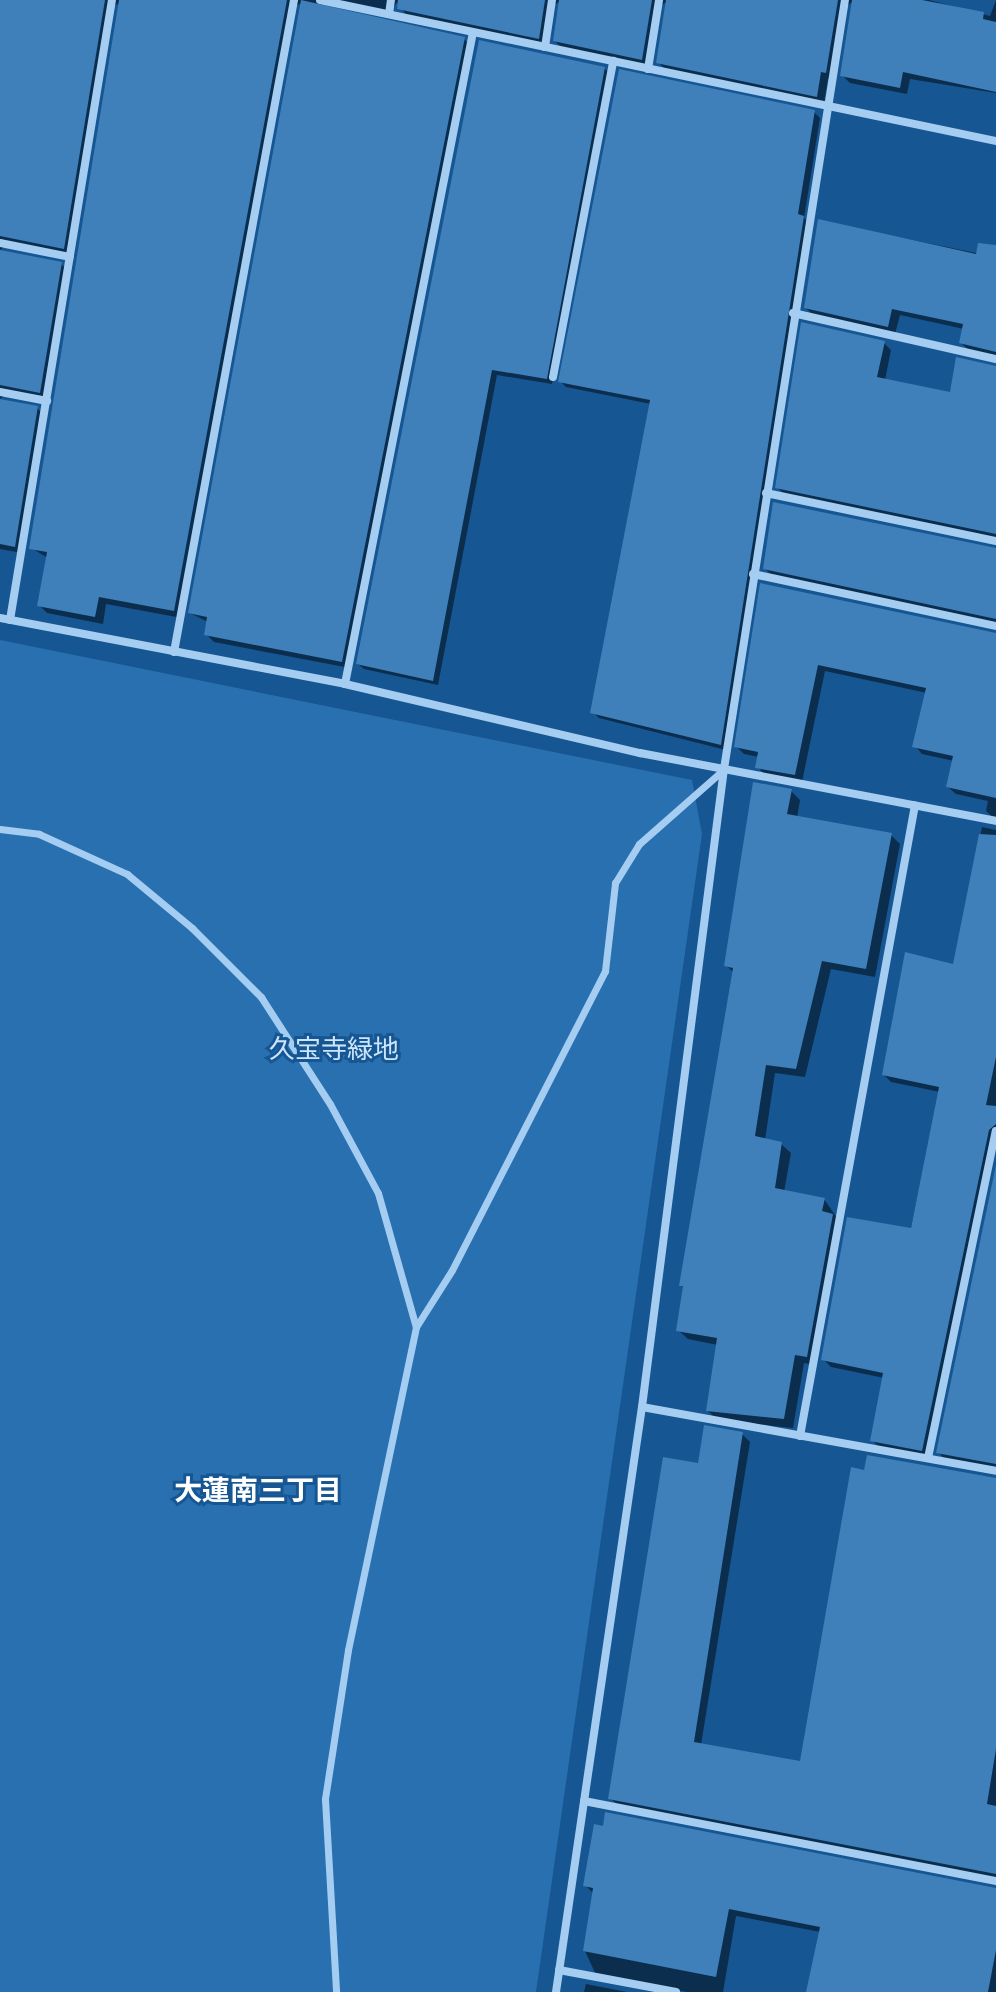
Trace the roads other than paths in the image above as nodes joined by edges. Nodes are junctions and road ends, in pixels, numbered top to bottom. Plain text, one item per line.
1 (112, 0) edge
2 (294, 0) edge
3 (320, 0) edge
4 (391, 0) edge
5 (552, 0) edge
6 (659, 0) edge
7 (845, 0) edge
8 (389, 14) junction
9 (473, 32) junction
10 (545, 47) junction
11 (613, 61) junction
12 (648, 69) junction
13 (828, 106) junction
14 (996, 141) edge
15 (0, 243) edge
16 (70, 257) junction
17 (793, 313) junction
18 (996, 359) edge
19 (553, 377) dead end
20 (0, 392) edge
21 (47, 401) junction
22 (766, 493) junction
23 (996, 541) edge
24 (753, 574) junction
25 (5, 619) edge
26 (996, 626) edge
27 (174, 652) junction
28 (345, 684) junction
29 (724, 769) junction
30 (915, 805) junction
31 (996, 821) edge
32 (0, 829) edge
33 (996, 1131) edge
34 (416, 1327) junction
35 (642, 1407) junction
36 (800, 1436) junction
37 (928, 1458) junction
38 (996, 1471) edge
39 (584, 1801) junction
40 (996, 1881) edge
41 (559, 1970) junction
42 (336, 1992) edge
43 (556, 1992) edge
44 (676, 1992) edge

1 - 16 street
2 - 27 street
3 - 8 street
4 - 8 street
5 - 10 street
6 - 12 street
7 - 13 street
8 - 9 street
9 - 10 street
9 - 28 street
10 - 11 street
11 - 12 street
11 - 19 street
12 - 13 street
13 - 14 street
13 - 17 street
15 - 16 street
16 - 21 street
17 - 18 street
17 - 22 street
20 - 21 street
21 - 25 street
22 - 23 street
22 - 24 street
24 - 26 street
24 - 29 street
25 - 27 street
27 - 28 street
28 - 29 street
29 - 30 street
29 - 34 street
29 - 35 street
30 - 31 street
30 - 36 street
32 - 34 street
33 - 37 street
34 - 42 street
35 - 36 street
35 - 39 street
36 - 37 street
37 - 38 street
39 - 40 street
39 - 41 street
41 - 43 street
41 - 44 street

